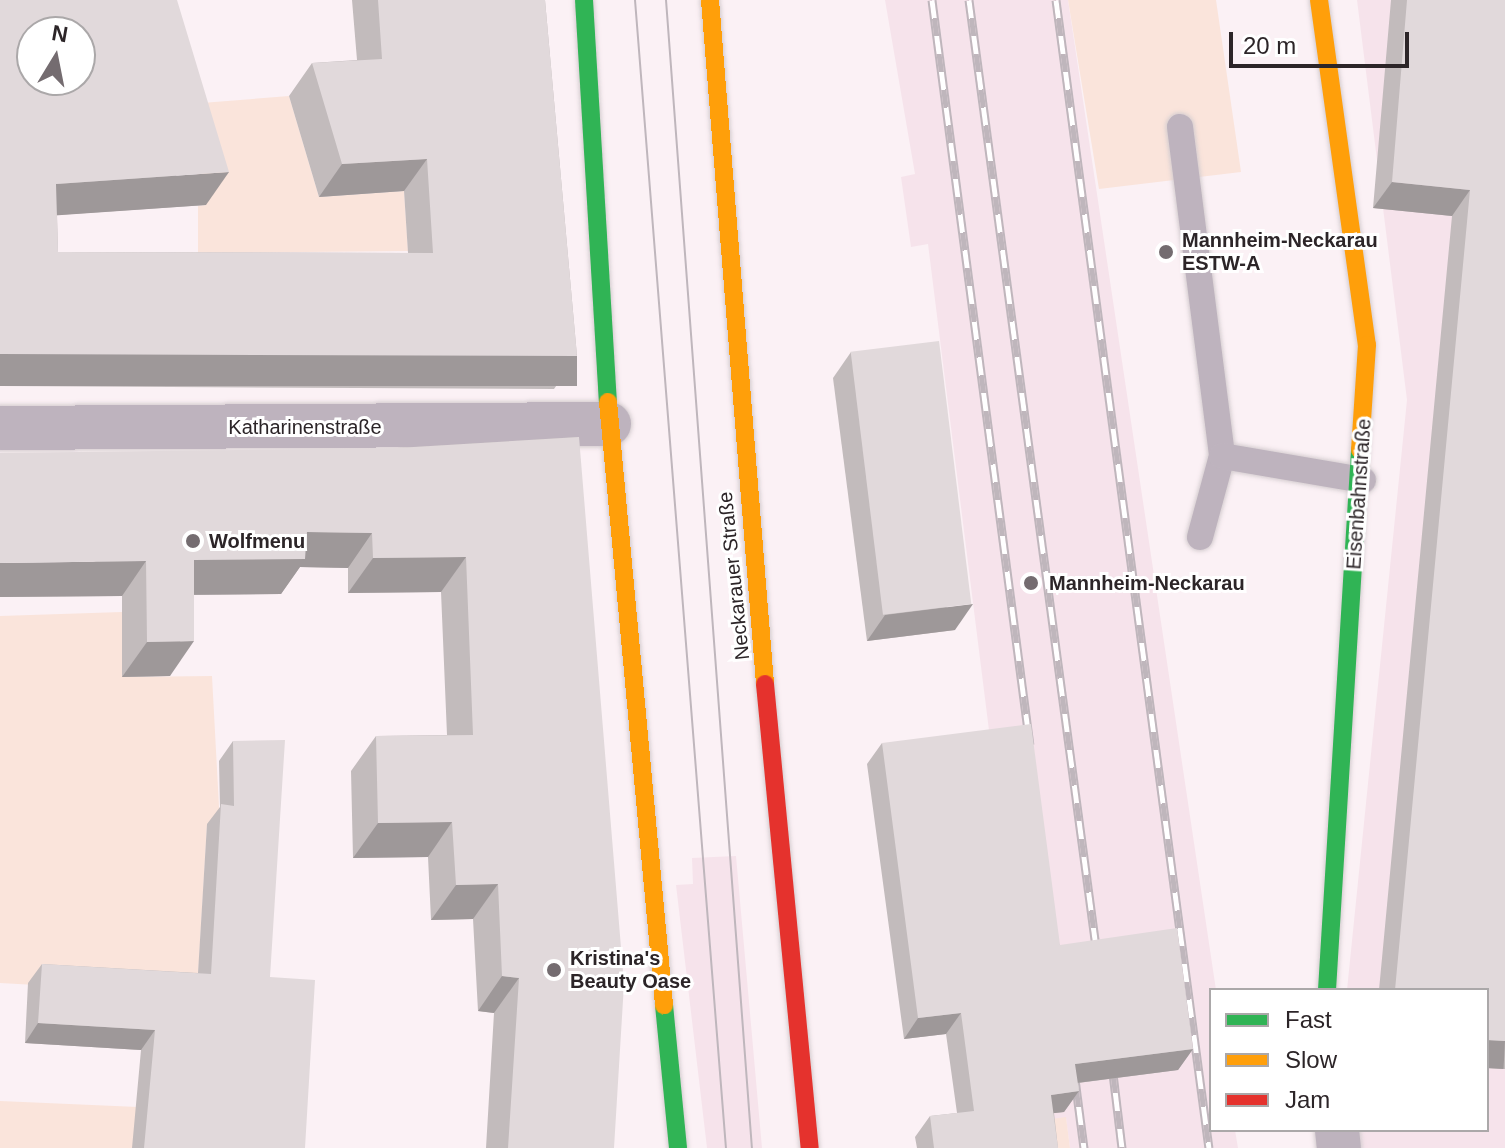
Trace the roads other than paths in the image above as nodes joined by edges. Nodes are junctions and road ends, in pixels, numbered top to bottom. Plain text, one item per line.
1 (584, 0) edge
2 (710, 0) edge
3 (1319, 0) edge
4 (1180, 127) dead end
5 (609, 424) junction
6 (0, 428) edge
7 (1222, 456) junction
8 (1363, 480) junction
9 (1200, 537) dead end
10 (1327, 988) edge
11 (678, 1148) edge
12 (810, 1148) edge

1 - 5 main road
2 - 12 main road, Neckarauer Straße
3 - 8 main road, Eisenbahnstraße
4 - 7 lane
5 - 6 street, Katharinenstraße
5 - 11 main road
7 - 8 lane
7 - 9 lane
8 - 10 main road, Eisenbahnstraße

